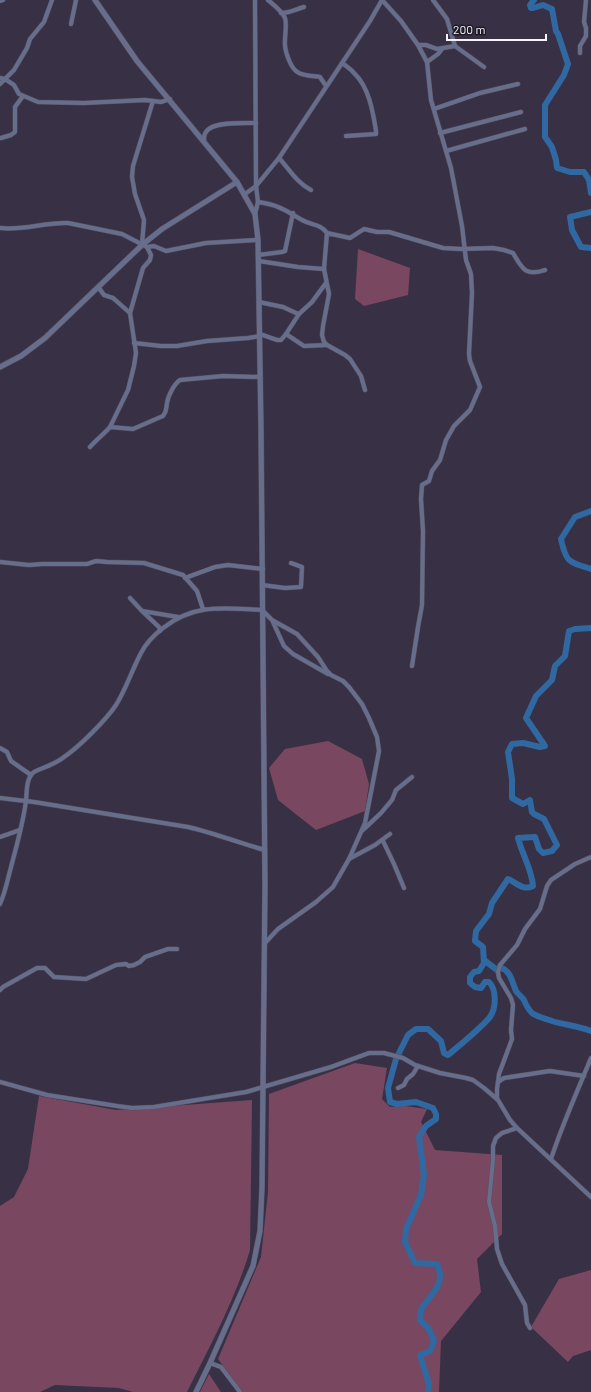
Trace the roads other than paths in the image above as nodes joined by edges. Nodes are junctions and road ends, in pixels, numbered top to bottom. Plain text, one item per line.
1 (3, 0) edge
2 (52, 0) edge
3 (76, 0) edge
4 (96, 0) edge
5 (255, 0) edge
6 (268, 0) edge
7 (382, 0) edge
8 (433, 0) edge
9 (586, 0) edge
10 (0, 1) edge
11 (304, 7) dead end
12 (281, 13) junction
13 (71, 24) dead end
14 (418, 46) junction
15 (455, 46) junction
16 (442, 49) junction
17 (580, 53) dead end
18 (427, 62) junction
19 (342, 63) junction
20 (484, 67) dead end
21 (0, 78) edge
22 (5, 79) junction
23 (0, 84) edge
24 (518, 84) dead end
25 (326, 86) junction
26 (23, 96) junction
27 (170, 99) junction
28 (152, 101) junction
29 (434, 109) junction
30 (521, 112) dead end
31 (256, 123) junction
32 (525, 129) dead end
33 (440, 133) junction
34 (346, 136) dead end
35 (1, 138) dead end
36 (204, 141) junction
37 (446, 151) junction
38 (279, 158) junction
39 (237, 182) junction
40 (256, 186) junction
41 (311, 190) dead end
42 (245, 194) junction
43 (258, 202) junction
44 (293, 213) junction
45 (255, 214) junction
46 (0, 228) edge
47 (327, 233) junction
48 (258, 240) junction
49 (145, 246) junction
50 (464, 249) junction
51 (258, 255) junction
52 (259, 261) junction
53 (324, 269) junction
54 (544, 270) dead end
55 (326, 283) junction
56 (98, 288) junction
57 (259, 302) junction
58 (130, 313) junction
59 (299, 314) junction
60 (286, 334) junction
61 (260, 335) junction
62 (134, 343) junction
63 (327, 345) junction
64 (0, 366) edge
65 (260, 377) junction
66 (365, 390) dead end
67 (110, 427) junction
68 (90, 447) dead end
69 (0, 562) edge
70 (291, 563) dead end
71 (263, 569) junction
72 (186, 578) junction
73 (262, 585) junction
74 (130, 598) dead end
75 (203, 609) junction
76 (262, 610) junction
77 (142, 611) junction
78 (178, 618) junction
79 (272, 620) junction
80 (160, 631) junction
81 (412, 666) dead end
82 (331, 675) junction
83 (0, 748) edge
84 (31, 775) junction
85 (412, 777) dead end
86 (0, 798) edge
87 (26, 801) junction
88 (20, 830) junction
89 (362, 831) junction
90 (390, 834) dead end
91 (0, 837) edge
92 (382, 841) junction
93 (265, 850) junction
94 (591, 857) edge
95 (349, 859) junction
96 (404, 888) dead end
97 (0, 904) edge
98 (265, 943) junction
99 (177, 949) dead end
100 (0, 990) edge
101 (591, 1058) edge
102 (418, 1066) junction
103 (584, 1076) junction
104 (0, 1082) edge
105 (498, 1082) junction
106 (263, 1087) junction
107 (398, 1088) dead end
108 (498, 1100) junction
109 (517, 1128) junction
110 (551, 1159) junction
111 (591, 1197) edge
112 (530, 1328) dead end
113 (210, 1363) junction
114 (196, 1392) edge
115 (240, 1392) edge

1 - 10 street
2 - 22 street
3 - 13 street
4 - 27 street
5 - 31 street
6 - 12 street
7 - 14 street
7 - 19 street
8 - 15 street
9 - 17 street
11 - 12 street
12 - 25 street
14 - 16 street
14 - 18 street
15 - 16 street
15 - 20 street
16 - 18 street
18 - 29 street
19 - 25 street
19 - 34 street
21 - 22 street
22 - 23 street
22 - 26 street
24 - 29 street
25 - 38 street
26 - 28 street
26 - 35 street
27 - 28 street
27 - 36 street
28 - 49 street
29 - 33 street
30 - 33 street
31 - 36 street
31 - 40 street
32 - 37 street
33 - 37 street
36 - 39 street
37 - 50 street
38 - 40 street
38 - 41 street
39 - 42 street
39 - 49 street
40 - 42 street
40 - 43 street
42 - 45 street
43 - 44 street
43 - 45 street
44 - 47 street
44 - 51 street
45 - 48 street
46 - 49 street
47 - 50 street
47 - 53 street
48 - 49 street
48 - 51 street
49 - 56 street
49 - 58 street
50 - 54 street
50 - 81 street
51 - 52 street
52 - 53 street
52 - 57 street
53 - 55 street
55 - 59 street
55 - 63 street
56 - 58 street
56 - 64 street
57 - 59 street
57 - 61 street
58 - 62 street
59 - 60 street
60 - 61 street
60 - 63 street
61 - 62 street
61 - 65 street
62 - 67 street
63 - 66 street
65 - 67 street
65 - 71 street
67 - 68 street
69 - 72 street
70 - 73 street
71 - 72 street
71 - 73 street
72 - 75 street
73 - 76 street
74 - 77 street
75 - 76 street
75 - 78 street
76 - 79 street
76 - 93 street
77 - 78 street
77 - 80 street
78 - 80 street
79 - 82 street
79 - 82 street
80 - 84 street
82 - 89 street
83 - 84 street
84 - 87 street
85 - 89 street
86 - 87 street
87 - 88 street
87 - 93 street
88 - 91 street
88 - 97 street
89 - 95 street
90 - 92 street
92 - 95 street
92 - 96 street
93 - 98 street
94 - 105 street
95 - 98 street
98 - 106 street
99 - 100 street
101 - 103 street
102 - 106 street
102 - 107 street
102 - 108 street
103 - 105 street
103 - 110 street
104 - 106 street
105 - 108 street
106 - 113 street
108 - 109 street
109 - 110 street
109 - 112 street
110 - 111 street
113 - 114 street
113 - 115 street

